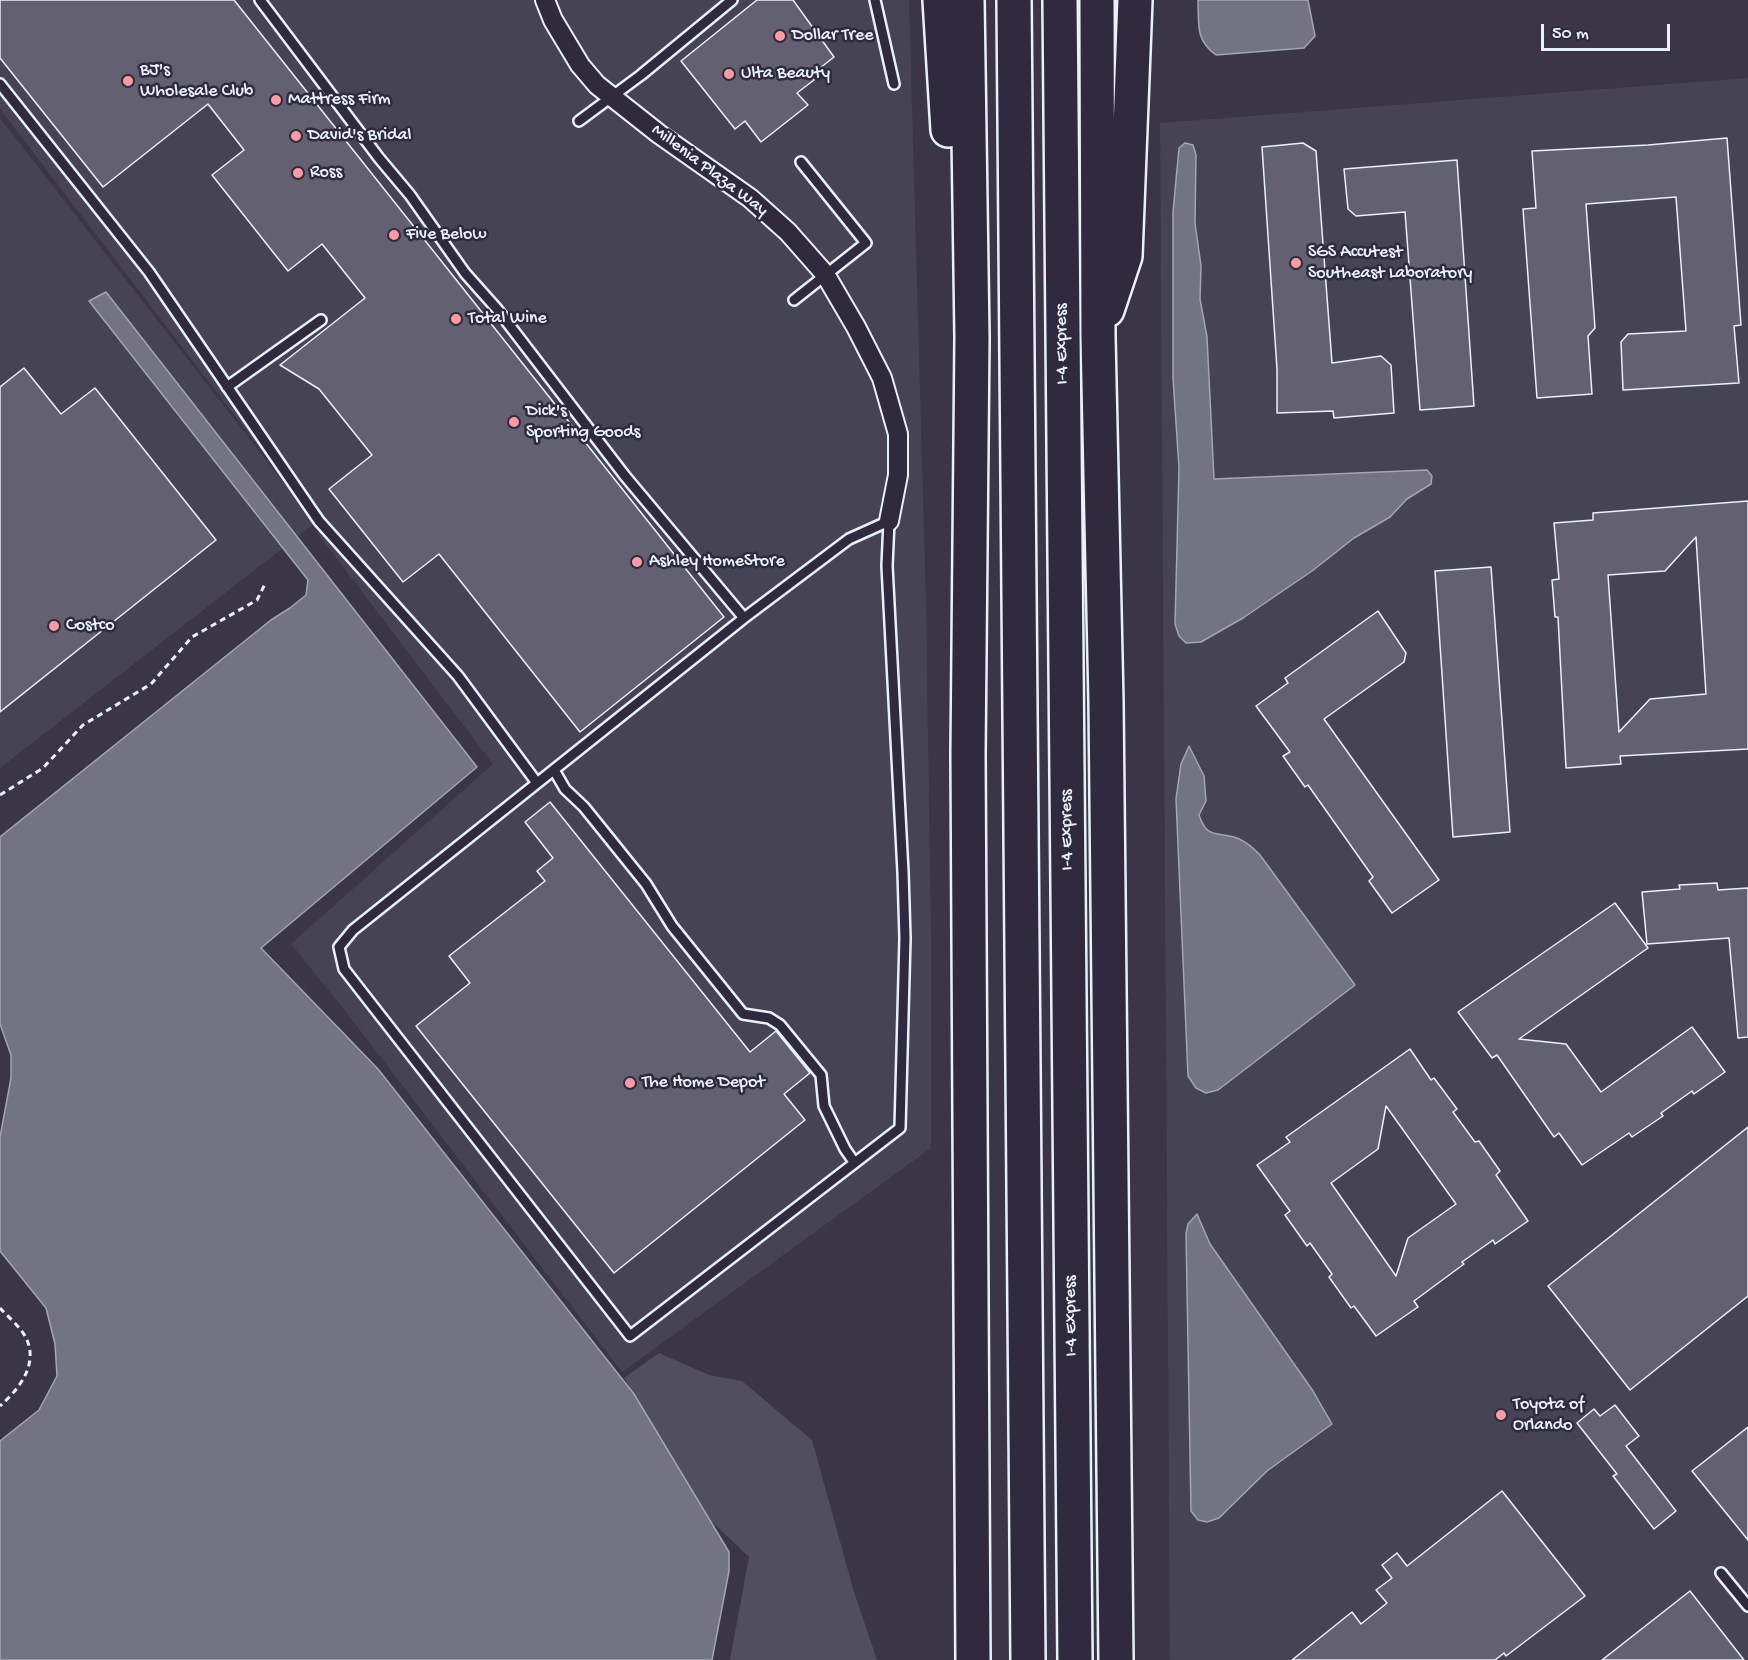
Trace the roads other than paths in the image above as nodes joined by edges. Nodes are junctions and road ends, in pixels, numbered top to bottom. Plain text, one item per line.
1 (260, 0) edge
2 (545, 0) edge
3 (732, 0) edge
4 (875, 0) edge
5 (940, 0) edge
6 (967, 0) edge
7 (1014, 0) edge
8 (1060, 0) edge
9 (1096, 0) edge
10 (1134, 0) edge
11 (0, 84) edge
12 (894, 84) dead end
13 (612, 96) junction
14 (579, 121) dead end
15 (801, 162) dead end
16 (971, 218) junction
17 (825, 274) junction
18 (794, 300) dead end
19 (321, 320) dead end
20 (1098, 337) junction
21 (227, 387) junction
22 (889, 521) junction
23 (744, 618) junction
24 (554, 770) junction
25 (537, 783) junction
26 (854, 1162) junction
27 (1721, 1573) dead end
28 (1748, 1606) edge
29 (973, 1660) edge
30 (1028, 1660) edge
31 (1076, 1660) edge
32 (1116, 1660) edge

1 - 23 lane
2 - 13 street, Millenia Plaza Way
3 - 13 lane
4 - 12 lane
5 - 16 highway
6 - 16 highway
7 - 30 highway
8 - 31 highway, I-4 Express
9 - 20 highway
10 - 20 highway
11 - 21 lane
13 - 14 lane
13 - 17 street, Millenia Plaza Way
15 - 17 lane
16 - 29 highway
17 - 18 lane
17 - 22 street, Millenia Plaza Way
19 - 21 lane
20 - 32 highway
21 - 25 lane
22 - 23 lane
22 - 26 lane
23 - 24 lane
24 - 25 lane
24 - 26 lane
25 - 26 lane
27 - 28 lane

